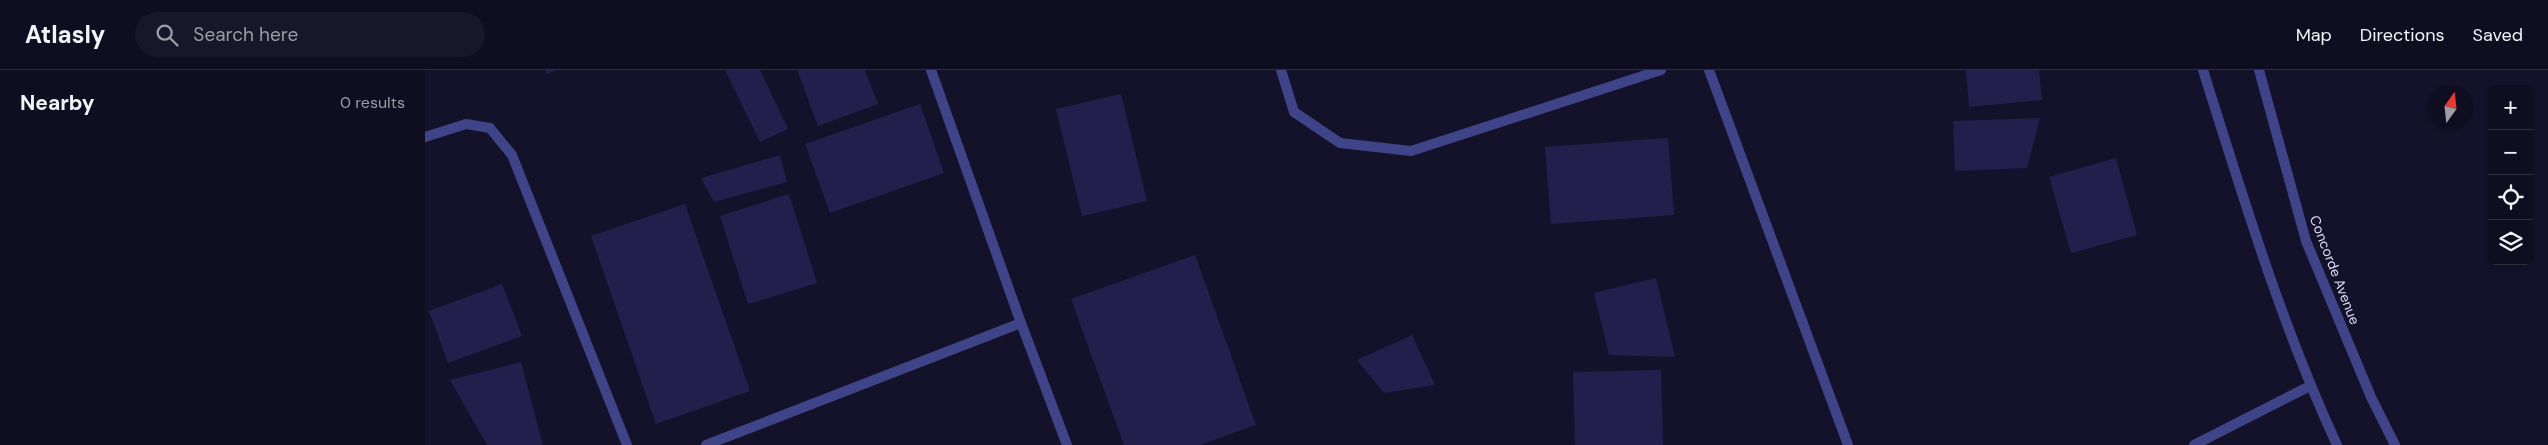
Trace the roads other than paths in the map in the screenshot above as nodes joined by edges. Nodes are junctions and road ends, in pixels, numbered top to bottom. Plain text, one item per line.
1 (931, 70) edge
2 (1281, 70) edge
3 (1661, 70) edge
4 (1709, 70) edge
5 (2203, 70) edge
6 (2259, 70) edge
7 (425, 137) edge
8 (1021, 323) junction
9 (2310, 386) junction
10 (627, 445) edge
11 (707, 445) edge
12 (1067, 445) edge
13 (1847, 445) edge
14 (2194, 445) edge
15 (2337, 445) edge
16 (2395, 445) edge

1 - 8 street
2 - 3 street
4 - 13 street
5 - 9 street
6 - 16 street, Concorde Avenue
7 - 10 street
8 - 11 street
8 - 12 street
9 - 14 street
9 - 15 street

